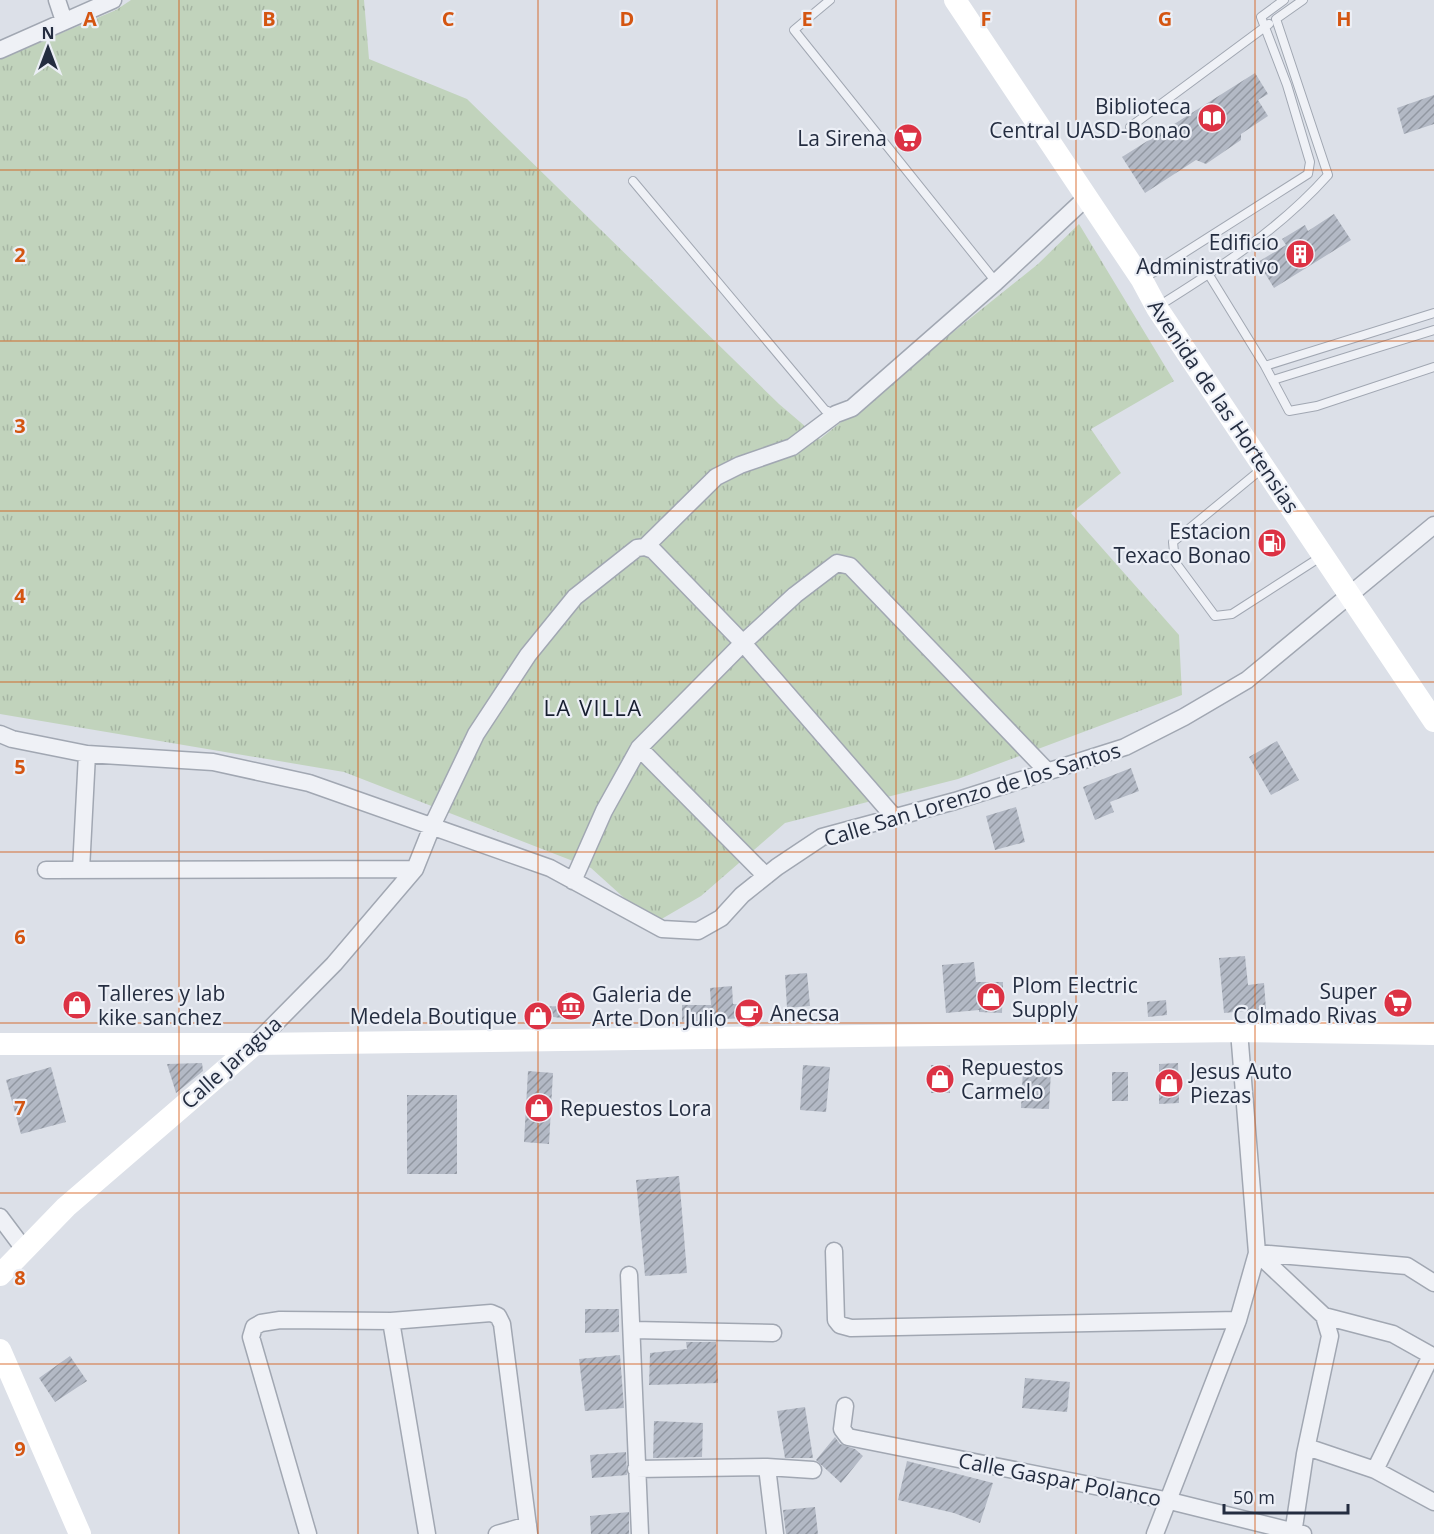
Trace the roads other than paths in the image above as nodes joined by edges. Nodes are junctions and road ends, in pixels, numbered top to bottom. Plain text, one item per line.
1 (57, 0) edge
2 (113, 0) edge
3 (830, 0) edge
4 (955, 0) edge
5 (1284, 0) edge
6 (1303, 0) edge
7 (1276, 20) junction
8 (64, 21) junction
9 (1265, 27) junction
10 (0, 51) edge
11 (1130, 127) dead end
12 (633, 182) dead end
13 (1087, 197) junction
14 (1209, 275) junction
15 (1142, 280) junction
16 (996, 282) junction
17 (1157, 308) junction
18 (1434, 313) edge
19 (1434, 330) edge
20 (1265, 366) junction
21 (1434, 367) edge
22 (1273, 380) junction
23 (836, 414) junction
24 (1264, 467) junction
25 (1434, 525) edge
26 (645, 547) junction
27 (1323, 555) junction
28 (1349, 595) junction
29 (743, 643) junction
30 (1434, 721) edge
31 (6, 737) edge
32 (639, 748) junction
33 (0, 752) edge
34 (87, 754) junction
35 (1047, 771) junction
36 (895, 818) junction
37 (432, 824) junction
38 (415, 869) junction
39 (46, 870) dead end
40 (81, 870) junction
41 (766, 876) junction
42 (573, 881) junction
43 (1239, 1031) junction
44 (1434, 1034) edge
45 (0, 1044) edge
46 (255, 1044) junction
47 (0, 1217) edge
48 (24, 1249) junction
49 (834, 1251) dead end
50 (1257, 1253) junction
51 (0, 1275) edge
52 (629, 1275) dead end
53 (1434, 1283) edge
54 (1324, 1316) junction
55 (1238, 1320) junction
56 (391, 1321) junction
57 (633, 1330) junction
58 (772, 1333) dead end
59 (0, 1350) edge
60 (1433, 1356) edge
61 (845, 1406) dead end
62 (1307, 1447) junction
63 (767, 1467) junction
64 (636, 1469) junction
65 (813, 1470) dead end
66 (1375, 1470) junction
67 (1170, 1500) junction
68 (1434, 1502) edge
69 (528, 1529) edge
70 (80, 1534) edge
71 (308, 1534) edge
72 (427, 1534) edge
73 (497, 1534) edge
74 (640, 1534) edge
75 (775, 1534) edge
76 (1155, 1534) edge
77 (1293, 1534) edge
78 (1303, 1534) edge

1 - 8 street
2 - 8 street
3 - 16 lane
4 - 13 main road, Avenida de las Hortensias
5 - 9 lane
6 - 7 lane
7 - 9 lane
7 - 14 lane
8 - 10 street
9 - 11 lane
9 - 15 lane
12 - 23 lane
13 - 15 main road, Avenida de las Hortensias
13 - 16 street, Calle Jaragua
14 - 17 lane
14 - 20 lane
15 - 17 main road, Avenida de las Hortensias
16 - 23 street, Calle Jaragua
17 - 24 main road, Avenida de las Hortensias
18 - 20 lane
19 - 22 lane
20 - 22 lane
21 - 22 lane
23 - 26 street, Calle Jaragua
24 - 27 main road, Avenida de las Hortensias
24 - 27 lane
25 - 28 street, Calle San Lorenzo de los Santos
26 - 29 street
26 - 37 street, Calle Jaragua
27 - 28 main road, Avenida de las Hortensias
28 - 30 main road, Avenida de las Hortensias
28 - 35 street, Calle San Lorenzo de los Santos
29 - 32 street
29 - 35 street
29 - 36 street
31 - 33 street
31 - 34 street, Calle San Lorenzo de los Santos
32 - 41 street
32 - 42 street
34 - 37 street, Calle San Lorenzo de los Santos
34 - 40 street
35 - 36 street, Calle San Lorenzo de los Santos
36 - 41 street, Calle San Lorenzo de los Santos
37 - 38 street, Calle Jaragua
37 - 42 street, Calle San Lorenzo de los Santos
38 - 40 street
38 - 46 street, Calle Jaragua
39 - 40 street
41 - 42 street, Calle San Lorenzo de los Santos
43 - 44 main road
43 - 46 main road
43 - 50 street
45 - 46 main road
46 - 48 main road, Calle Jaragua
47 - 48 street
48 - 51 main road, Calle Jaragua
49 - 55 street
50 - 53 street
50 - 54 street
50 - 55 street
52 - 57 street
54 - 60 street
54 - 62 street
55 - 67 street
56 - 69 street
56 - 71 street
56 - 72 street
57 - 58 street
57 - 64 street
59 - 70 main road
60 - 66 street
61 - 67 street, Calle Gaspar Polanco
62 - 66 street
62 - 77 street
63 - 64 street
63 - 65 street
63 - 75 street
64 - 74 street
66 - 68 street
67 - 76 street
67 - 77 street, Calle Gaspar Polanco
69 - 73 street
77 - 78 street, Calle Gaspar Polanco

